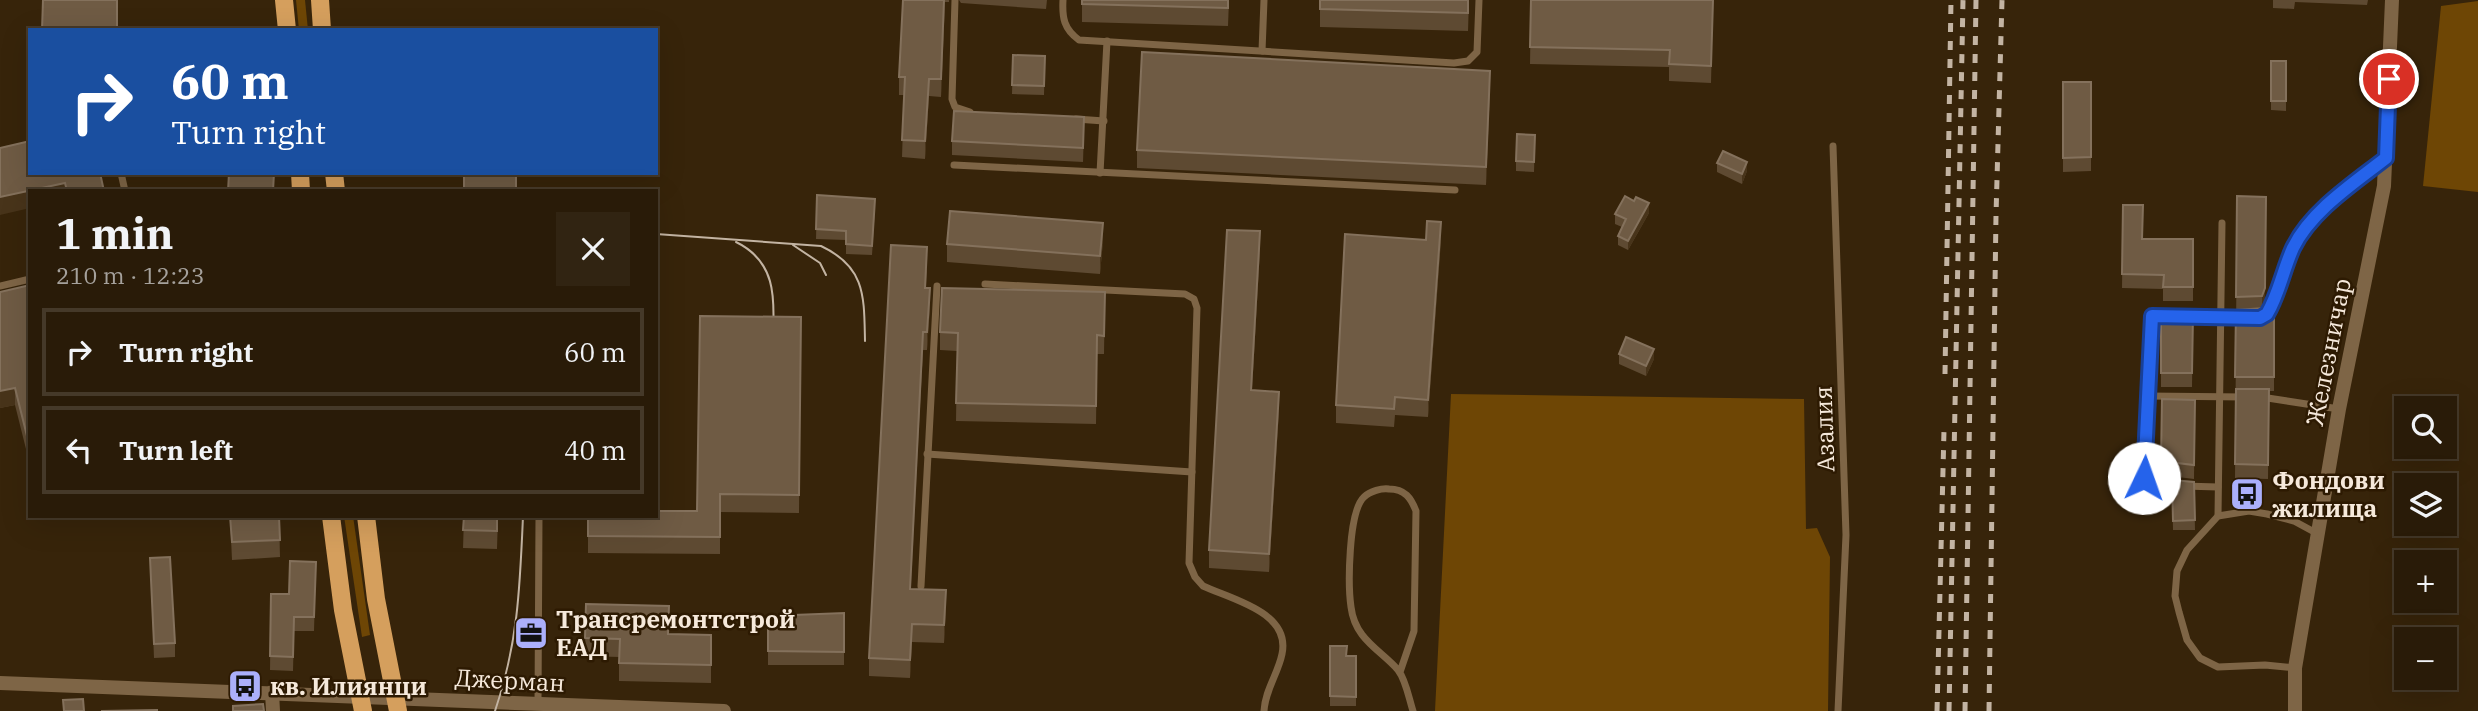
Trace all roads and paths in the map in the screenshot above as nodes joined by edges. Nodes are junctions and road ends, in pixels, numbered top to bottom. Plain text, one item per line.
1 (284, 0) edge
2 (320, 0) edge
3 (955, 0) edge
4 (1063, 0) edge
5 (1264, 0) edge
6 (1479, 0) edge
7 (2392, 0) edge
8 (287, 28) edge
9 (322, 28) edge
10 (1107, 41) junction
11 (1262, 51) junction
12 (978, 113) edge
13 (1062, 118) edge
14 (1104, 121) junction
15 (1833, 146) dead end
16 (2386, 158) junction
17 (954, 165) dead end
18 (1100, 173) junction
19 (1455, 190) dead end
20 (2222, 223) dead end
21 (28, 279) edge
22 (985, 284) dead end
23 (0, 286) edge
24 (937, 286) dead end
25 (2223, 317) junction
26 (2148, 396) junction
27 (2221, 399) junction
28 (2339, 409) junction
29 (927, 454) junction
30 (1192, 472) junction
31 (2218, 487) junction
32 (2218, 516) junction
33 (331, 518) edge
34 (366, 518) edge
35 (539, 518) edge
36 (2318, 534) junction
37 (921, 586) edge
38 (2295, 668) junction
39 (1400, 672) junction
40 (0, 683) edge
41 (272, 692) junction
42 (361, 703) edge
43 (397, 704) edge
44 (538, 705) junction
45 (273, 711) edge
46 (724, 711) edge
47 (1264, 711) edge
48 (1413, 711) edge
49 (1838, 711) edge
50 (2295, 711) edge

1 - 8 main road
2 - 9 main road
3 - 12 lane
4 - 10 lane
5 - 11 lane
6 - 11 lane
7 - 16 street, Железничар
10 - 11 lane
10 - 14 lane
13 - 14 lane
14 - 18 lane
15 - 49 lane, Азалия
16 - 25 lane
16 - 28 street, Железничар
17 - 18 lane
18 - 19 lane
20 - 25 lane
21 - 23 lane
22 - 30 lane
24 - 29 lane
25 - 26 lane
25 - 27 lane
26 - 27 lane
26 - 31 lane
27 - 28 lane
27 - 31 lane
28 - 36 street, Железничар
29 - 30 lane
29 - 37 lane
30 - 47 lane
31 - 32 lane
32 - 36 lane
32 - 38 lane
33 - 42 main road
34 - 43 main road
35 - 44 lane
36 - 38 street, Железничар
38 - 50 street, Железничар
39 - 39 lane
39 - 48 lane
40 - 41 street, Джерман
41 - 42 street, Джерман
41 - 45 street
42 - 43 street, Джерман
43 - 44 street, Джерман
44 - 46 street, Джерман

